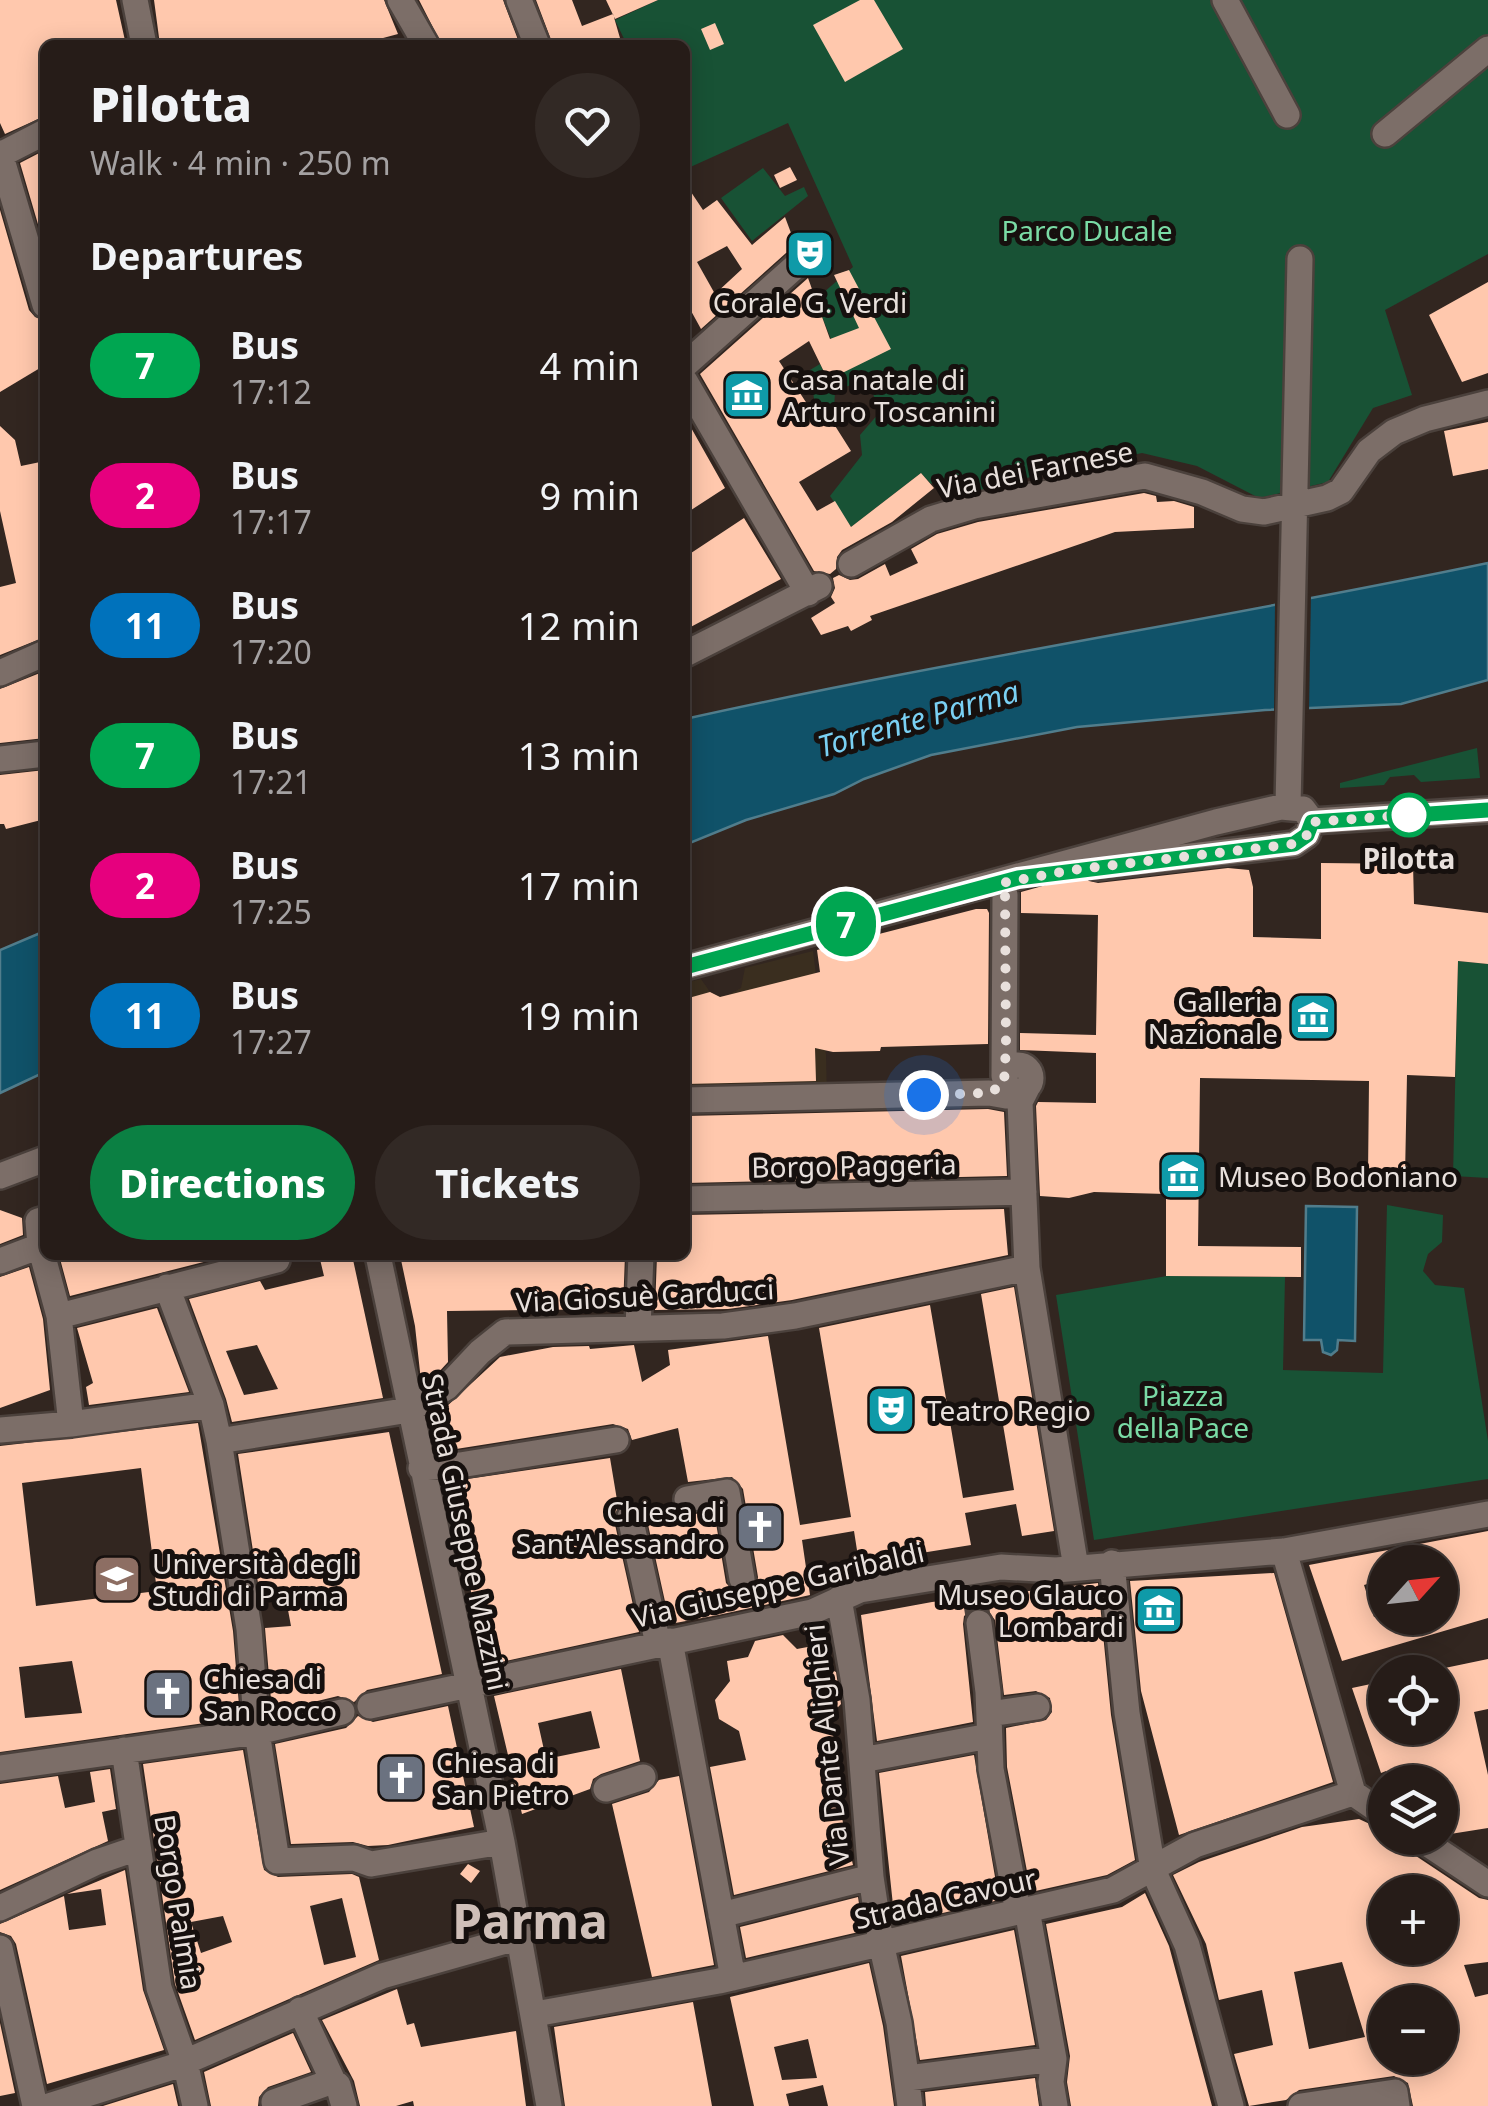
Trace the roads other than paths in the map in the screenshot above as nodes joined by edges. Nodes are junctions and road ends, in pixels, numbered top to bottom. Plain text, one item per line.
1 (136, 0) edge
2 (400, 0) edge
3 (520, 0) edge
4 (1225, 0) edge
5 (143, 40) edge
6 (423, 40) edge
7 (535, 40) edge
8 (1488, 50) edge
9 (1287, 115) dead end
10 (40, 134) edge
11 (1385, 134) dead end
12 (0, 154) edge
13 (1300, 258) dead end
14 (797, 265) dead end
15 (40, 288) edge
16 (690, 350) edge
17 (690, 389) edge
18 (1488, 403) edge
19 (1295, 516) junction
20 (851, 564) dead end
21 (690, 651) edge
22 (40, 655) edge
23 (0, 673) edge
24 (40, 755) edge
25 (0, 759) edge
26 (1284, 800) junction
27 (1488, 810) edge
28 (1312, 822) junction
29 (1275, 845) junction
30 (1010, 881) junction
31 (690, 966) edge
32 (1010, 1077) junction
33 (690, 1100) edge
34 (40, 1161) edge
35 (0, 1176) edge
36 (1024, 1192) junction
37 (690, 1199) edge
38 (40, 1230) edge
39 (47, 1260) edge
40 (276, 1260) dead end
41 (379, 1260) edge
42 (640, 1260) edge
43 (0, 1261) edge
44 (1027, 1268) junction
45 (167, 1287) junction
46 (59, 1316) junction
47 (638, 1328) junction
48 (211, 1405) junction
49 (409, 1410) junction
50 (71, 1424) junction
51 (0, 1430) edge
52 (219, 1440) junction
53 (616, 1440) dead end
54 (421, 1468) junction
55 (687, 1499) dead end
56 (1488, 1514) edge
57 (630, 1517) dead end
58 (1284, 1551) junction
59 (1112, 1563) junction
60 (1076, 1568) junction
61 (972, 1571) junction
62 (742, 1579) tunnel mouth
63 (839, 1599) junction
64 (664, 1642) junction
65 (467, 1683) junction
66 (370, 1706) dead end
67 (1037, 1706) dead end
68 (342, 1712) dead end
69 (988, 1725) junction
70 (258, 1732) junction
71 (124, 1750) junction
72 (862, 1760) junction
73 (0, 1768) edge
74 (642, 1777) dead end
75 (606, 1789) dead end
76 (1354, 1794) junction
77 (1368, 1803) edge
78 (499, 1831) junction
79 (138, 1848) junction
80 (1444, 1855) edge
81 (1153, 1870) junction
82 (871, 1877) junction
83 (1488, 1884) edge
84 (0, 1908) edge
85 (1022, 1912) junction
86 (722, 1915) junction
87 (520, 1937) junction
88 (881, 1943) junction
89 (0, 1948) edge
90 (733, 1978) junction
91 (4, 1989) edge
92 (300, 2010) junction
93 (535, 2014) junction
94 (1054, 2059) junction
95 (185, 2062) junction
96 (908, 2078) junction
97 (333, 2081) junction
98 (36, 2106) edge
99 (49, 2106) edge
100 (195, 2106) edge
101 (274, 2106) edge
102 (344, 2106) edge
103 (549, 2106) edge
104 (910, 2106) edge
105 (1055, 2106) edge
106 (1231, 2106) edge
107 (1302, 2106) edge
108 (1397, 2106) edge

1 - 5 street
2 - 6 street
3 - 7 street
4 - 9 street
8 - 11 street
10 - 12 street
12 - 15 street
13 - 19 street
14 - 16 street
17 - 21 street
18 - 19 street, Via dei Farnese
19 - 20 street, Via dei Farnese
19 - 26 street
22 - 23 street
24 - 25 street
26 - 28 street
26 - 29 street
26 - 30 street
27 - 28 street
28 - 29 street
29 - 30 street
30 - 31 street
30 - 32 street
32 - 33 street
32 - 36 street
34 - 35 street
36 - 37 street, Borgo Paggeria
36 - 44 street
38 - 43 street
39 - 46 street
40 - 45 street
41 - 49 street, Strada Giuseppe Mazzini
42 - 47 street
44 - 47 street, Via Giosuè Carducci
44 - 60 street
45 - 46 street
45 - 48 street
46 - 50 street
47 - 49 street, Via Giosuè Carducci
48 - 50 street
48 - 52 street
49 - 52 street
49 - 54 street, Strada Giuseppe Mazzini
50 - 51 street
52 - 70 street
53 - 54 street
54 - 65 street, Strada Giuseppe Mazzini
55 - 62 street
56 - 58 street, Via Giuseppe Garibaldi
57 - 64 street
58 - 59 street, Via Giuseppe Garibaldi
58 - 76 street
59 - 60 street, Via Giuseppe Garibaldi
59 - 81 street
60 - 61 street, Via Giuseppe Garibaldi
61 - 63 street, Via Giuseppe Garibaldi
61 - 69 street
63 - 64 street, Via Giuseppe Garibaldi
63 - 72 street, Via Dante Alighieri
64 - 65 street, Via Giuseppe Garibaldi
64 - 86 street
65 - 66 street, Via Giuseppe Garibaldi
65 - 78 street, Strada Giuseppe Mazzini
67 - 69 street
68 - 70 street
69 - 72 street
69 - 85 street
70 - 71 street
70 - 78 street
71 - 73 street
71 - 79 street, Borgo Palmia
72 - 82 street, Via Dante Alighieri
74 - 75 street
76 - 77 street
76 - 81 street, Strada Cavour
78 - 87 street, Strada Giuseppe Mazzini
79 - 84 street
79 - 95 street, Borgo Palmia
80 - 83 street
81 - 85 street, Strada Cavour
81 - 106 street
82 - 86 street
82 - 88 street, Via Dante Alighieri
85 - 88 street, Strada Cavour
85 - 94 street
86 - 90 street
87 - 92 street
87 - 93 street, Strada Giuseppe Mazzini
88 - 90 street, Strada Cavour
88 - 96 street, Via Dante Alighieri
89 - 91 street
90 - 93 street, Strada Cavour
91 - 98 street
92 - 95 street
92 - 97 street
93 - 103 street, Strada Giuseppe Mazzini
94 - 96 street
94 - 105 street
95 - 99 street
95 - 100 street, Borgo Palmia
96 - 104 street, Via Dante Alighieri
97 - 101 street
97 - 102 street
107 - 108 street

